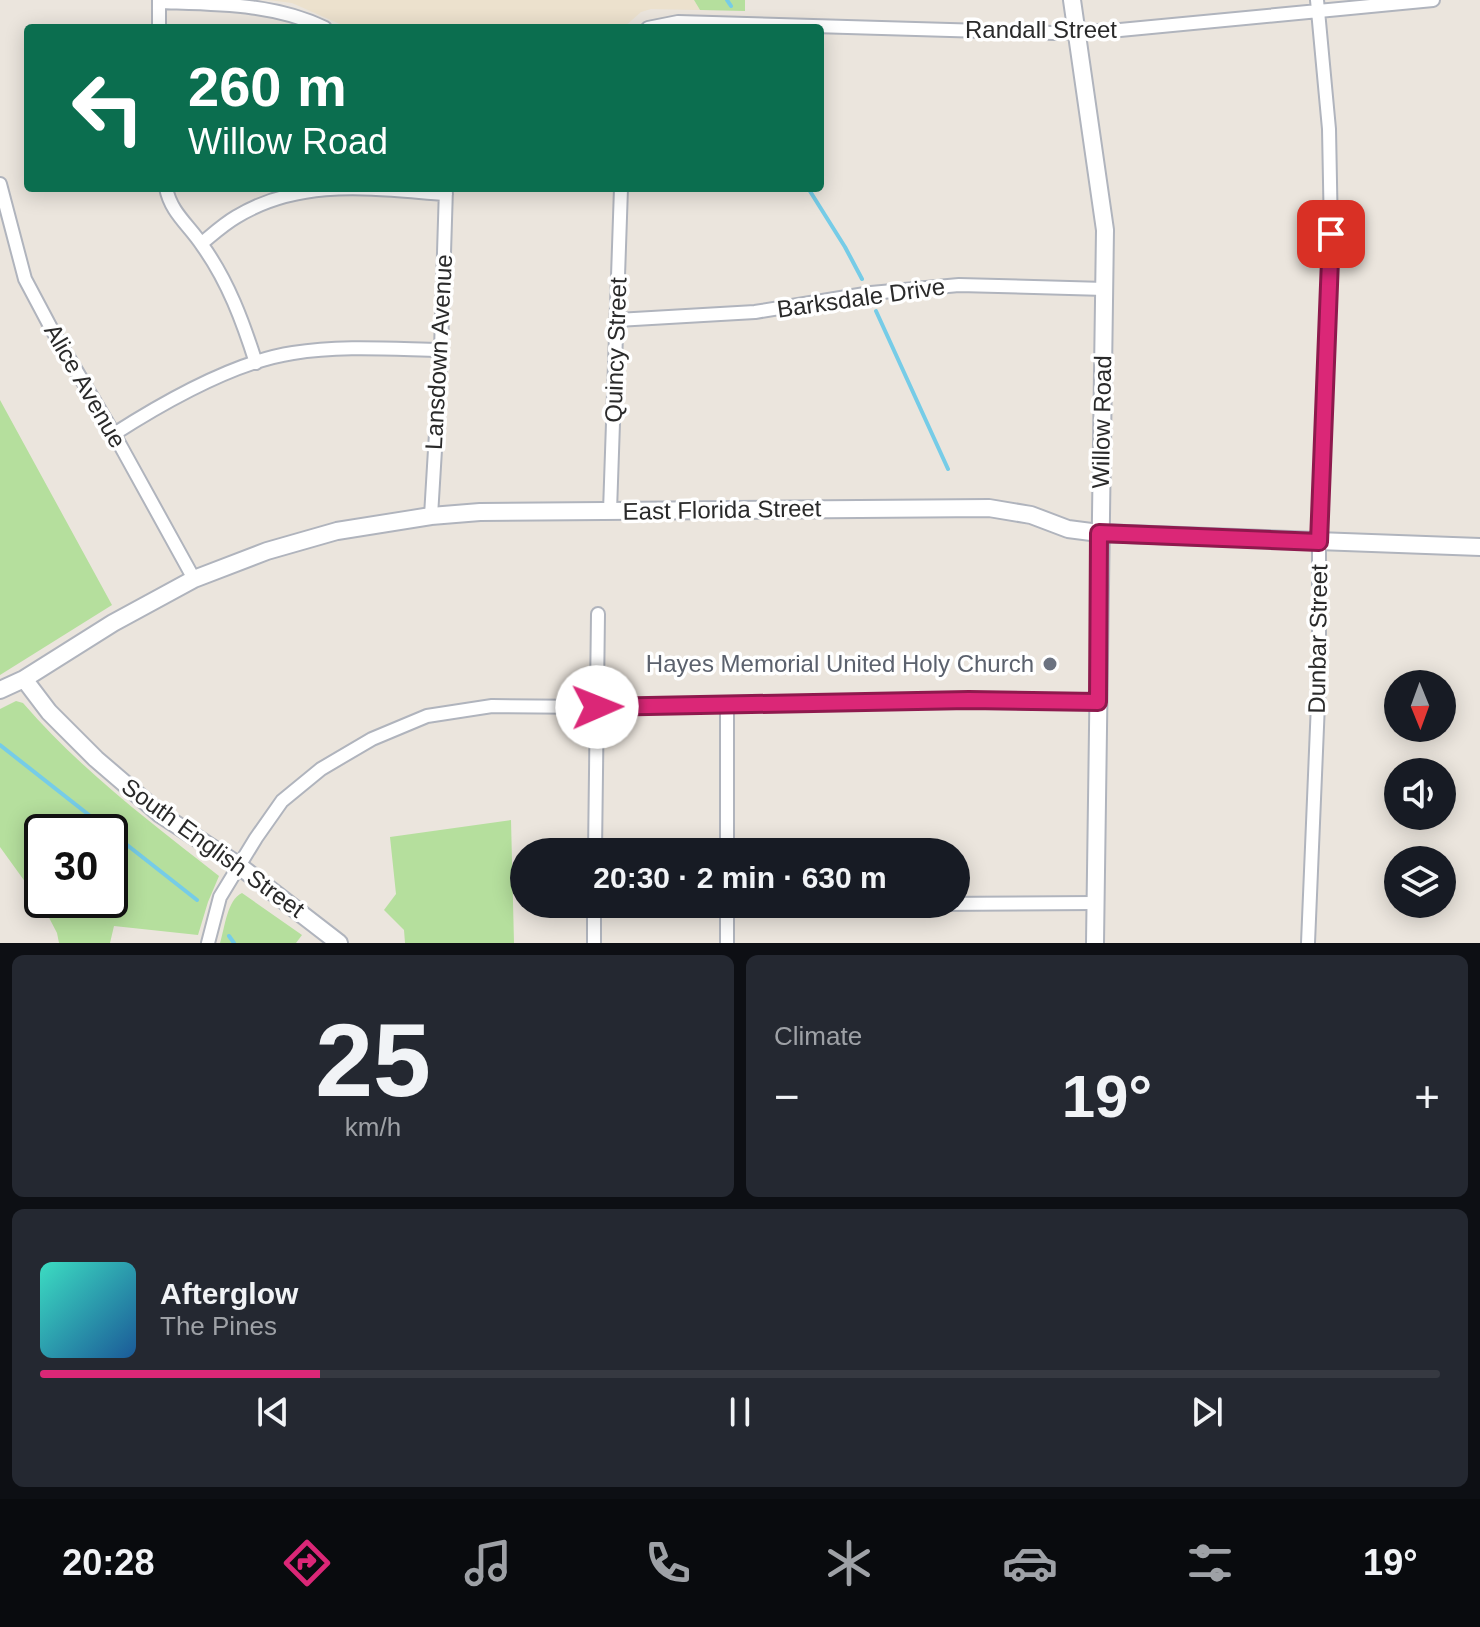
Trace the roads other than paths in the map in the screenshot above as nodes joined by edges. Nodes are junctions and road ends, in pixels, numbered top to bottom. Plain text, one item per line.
1 (1072, 0) edge
2 (1433, 0) edge
3 (159, 1) edge
4 (1318, 6) edge
5 (159, 24) edge
6 (317, 24) edge
7 (668, 24) edge
8 (758, 24) edge
9 (824, 26) edge
10 (1076, 32) junction
11 (0, 184) edge
12 (168, 192) edge
13 (299, 192) edge
14 (446, 192) edge
15 (621, 192) edge
16 (202, 243) junction
17 (1105, 289) junction
18 (617, 320) junction
19 (441, 350) junction
20 (256, 363) junction
21 (114, 434) junction
22 (610, 511) junction
23 (431, 516) junction
24 (1099, 533) junction
25 (1319, 542) junction
26 (1480, 547) edge
27 (194, 579) junction
28 (598, 614) dead end
29 (24, 679) junction
30 (0, 690) edge
31 (1098, 702) junction
32 (727, 704) junction
33 (597, 707) junction
34 (595, 838) edge
35 (727, 838) edge
36 (238, 865) junction
37 (1095, 903) junction
38 (970, 904) edge
39 (594, 918) edge
40 (727, 918) edge
41 (208, 943) edge
42 (339, 943) edge
43 (594, 943) edge
44 (727, 943) edge
45 (1095, 943) edge
46 (1308, 943) edge

1 - 10 main road, Willow Road
2 - 4 street, Randall Street
3 - 5 street
3 - 6 street
4 - 10 street, Randall Street
4 - 25 street, Dunbar Street
7 - 8 street, Randall Street
9 - 10 street, Randall Street
10 - 17 main road, Willow Road
11 - 21 street, Alice Avenue
12 - 16 street
13 - 16 street
14 - 19 street, Lansdown Avenue
15 - 18 street, Quincy Street
16 - 20 street
17 - 18 street, Barksdale Drive
17 - 24 main road, Willow Road
18 - 22 street, Quincy Street
19 - 20 street
19 - 23 street, Lansdown Avenue
20 - 21 street
21 - 27 street, Alice Avenue
22 - 23 main road, East Florida Street
22 - 24 main road, East Florida Street
23 - 27 main road, East Florida Street
24 - 25 main road, East Florida Street
24 - 31 main road, Willow Road
25 - 26 main road, East Florida Street
25 - 46 street, Dunbar Street
27 - 29 main road, East Florida Street
28 - 33 street
29 - 30 main road, East Florida Street
29 - 36 main road, South English Street
31 - 32 street
31 - 37 main road, Willow Road
32 - 33 street
32 - 35 street
33 - 34 street
33 - 36 street
36 - 41 street
36 - 42 main road, South English Street
37 - 38 street
37 - 45 main road, Willow Road
39 - 43 street
40 - 44 street

